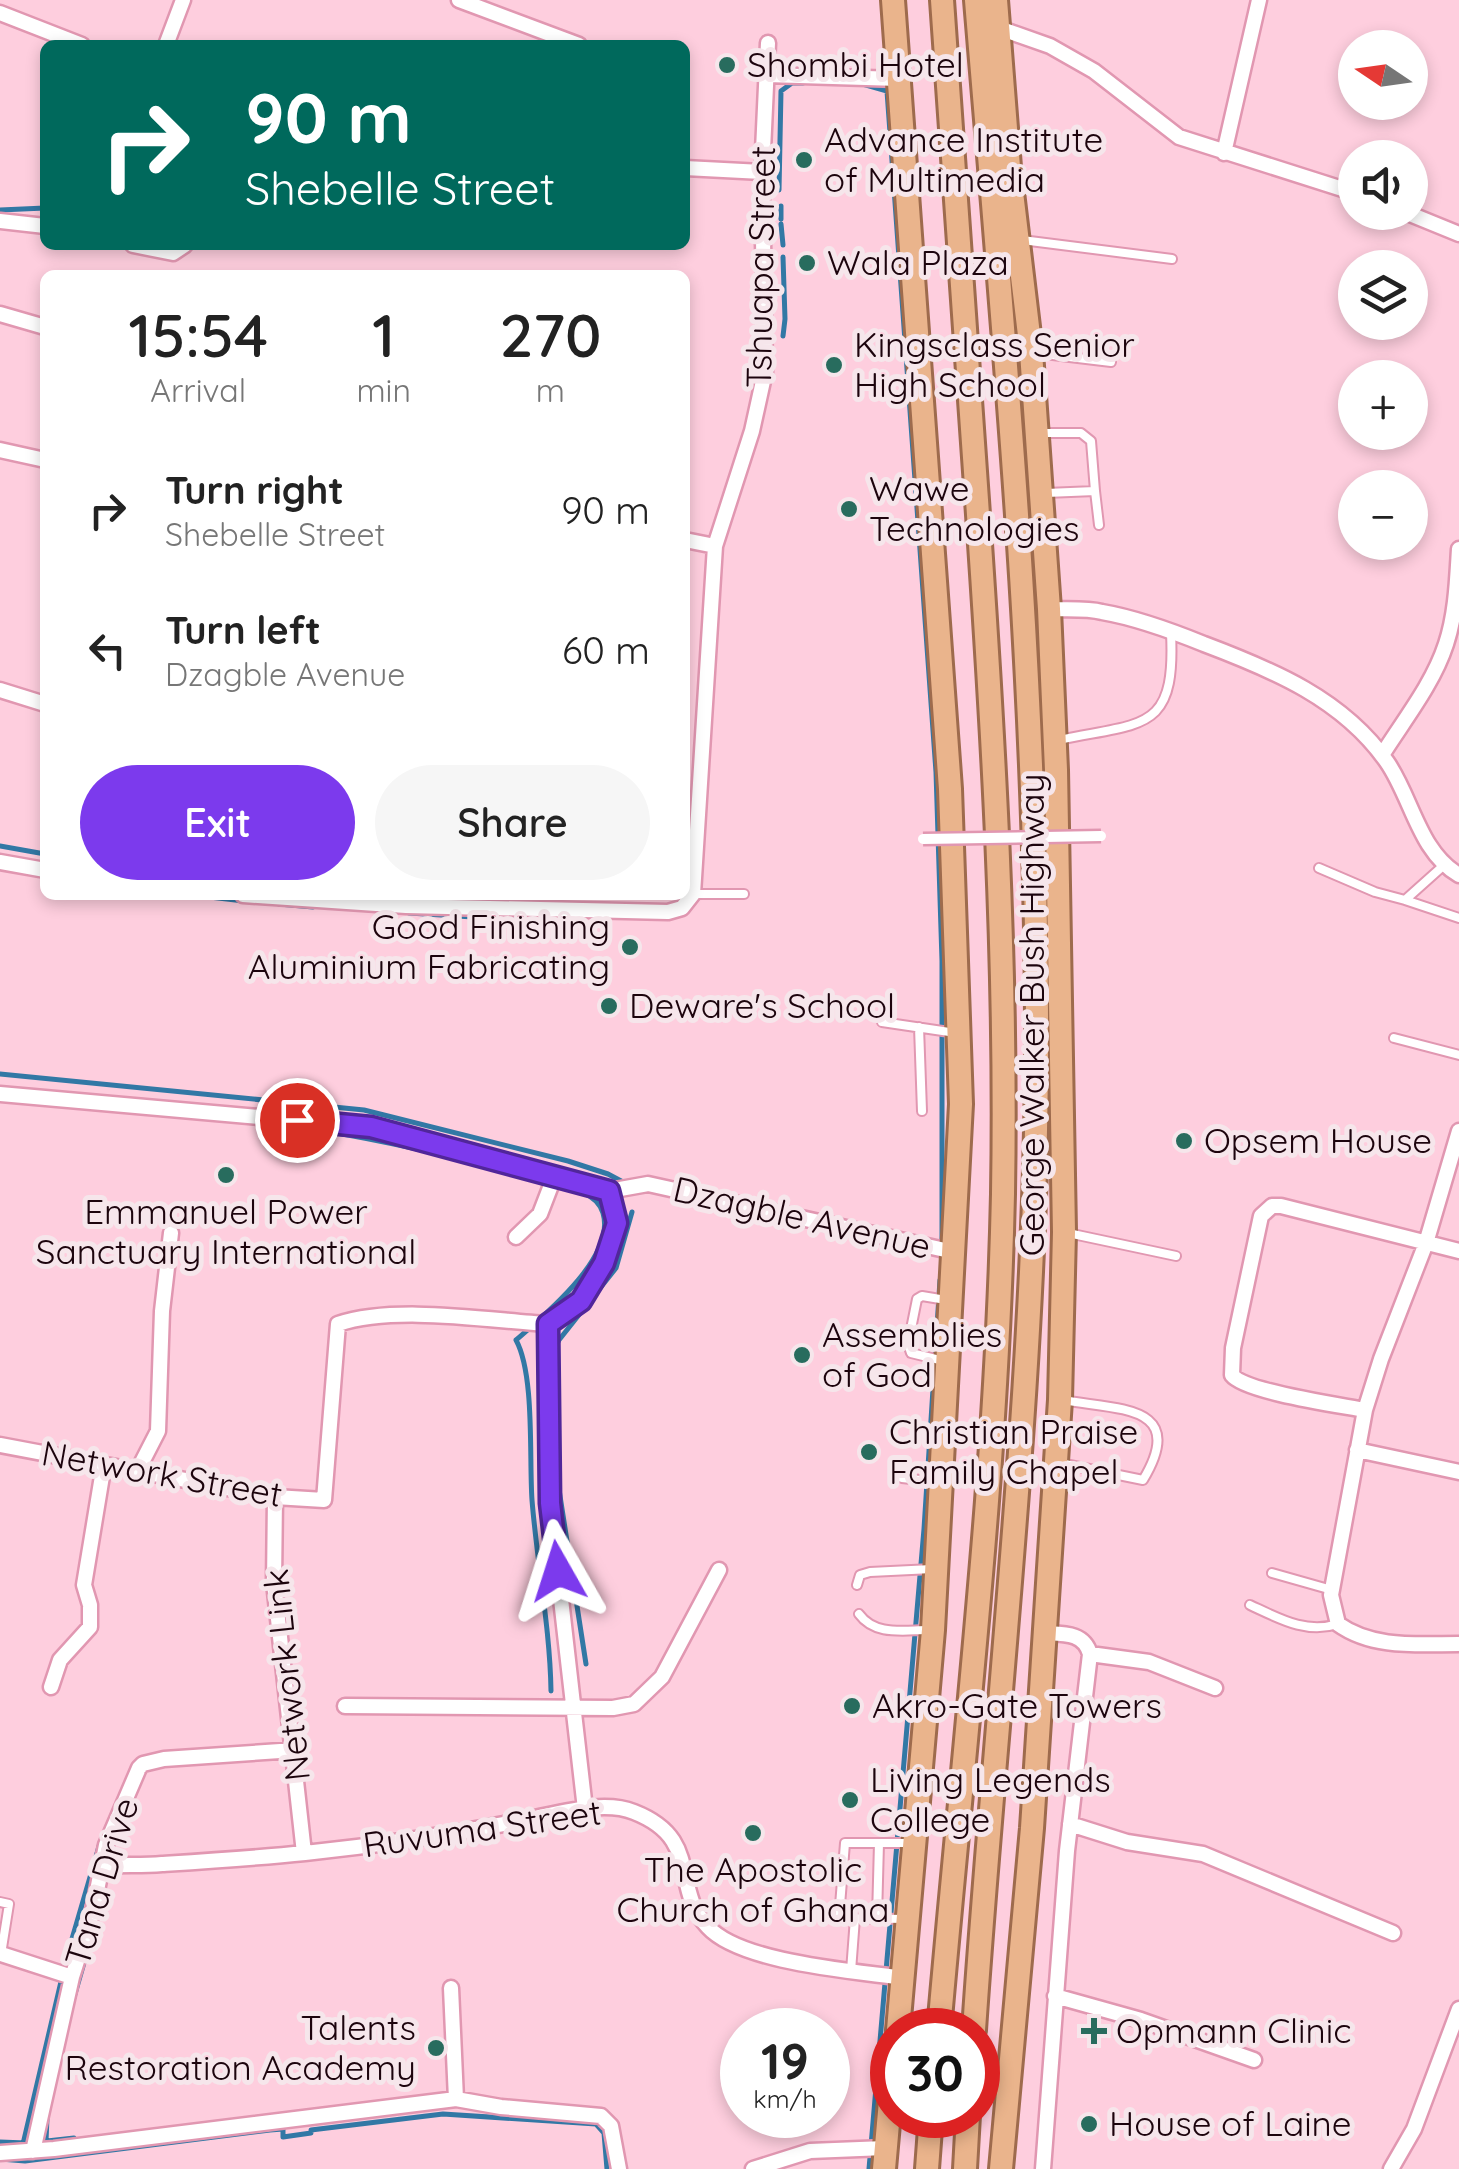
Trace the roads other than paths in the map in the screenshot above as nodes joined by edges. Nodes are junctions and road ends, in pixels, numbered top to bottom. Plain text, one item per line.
1 (184, 0) edge
2 (459, 0) edge
3 (893, 0) edge
4 (942, 0) edge
5 (976, 0) edge
6 (996, 0) edge
7 (1259, 0) edge
8 (0, 12) edge
9 (999, 28) junction
10 (70, 40) edge
11 (168, 40) edge
12 (567, 40) edge
13 (768, 43) dead end
14 (767, 75) junction
15 (899, 78) junction
16 (1224, 153) junction
17 (690, 168) edge
18 (762, 172) junction
19 (1338, 188) edge
20 (0, 221) edge
21 (1428, 221) edge
22 (40, 225) edge
23 (1459, 234) edge
24 (1018, 240) junction
25 (1172, 258) dead end
26 (0, 314) edge
27 (40, 326) edge
28 (1032, 352) junction
29 (1111, 362) dead end
30 (1008, 413) junction
31 (1037, 432) junction
32 (0, 450) edge
33 (40, 459) edge
34 (1096, 490) junction
35 (1041, 493) junction
36 (1100, 525) dead end
37 (690, 541) edge
38 (715, 546) junction
39 (1459, 549) edge
40 (1049, 610) junction
41 (1171, 632) junction
42 (0, 690) edge
43 (40, 702) edge
44 (1031, 722) junction
45 (1055, 741) junction
46 (1382, 755) junction
47 (1101, 836) dead end
48 (923, 839) dead end
49 (0, 862) edge
50 (1444, 866) junction
51 (1319, 868) dead end
52 (40, 869) edge
53 (1459, 875) edge
54 (692, 894) junction
55 (744, 894) dead end
56 (690, 897) edge
57 (317, 900) edge
58 (688, 900) edge
59 (1405, 900) junction
60 (1459, 918) edge
61 (882, 1022) dead end
62 (920, 1028) junction
63 (960, 1033) junction
64 (1394, 1038) dead end
65 (1459, 1055) edge
66 (0, 1094) edge
67 (922, 1111) dead end
68 (1459, 1132) edge
69 (1455, 1157) edge
70 (555, 1175) junction
71 (609, 1191) junction
72 (1064, 1232) junction
73 (172, 1233) dead end
74 (516, 1237) dead end
75 (1426, 1243) junction
76 (954, 1252) junction
77 (1459, 1252) edge
78 (1176, 1256) dead end
79 (952, 1301) junction
80 (548, 1324) junction
81 (949, 1362) junction
82 (1060, 1400) junction
83 (1365, 1410) junction
84 (0, 1445) edge
85 (1356, 1450) junction
86 (1055, 1462) junction
87 (104, 1464) junction
88 (138, 1470) junction
89 (1459, 1472) edge
90 (902, 1478) dead end
91 (942, 1483) junction
92 (275, 1497) junction
93 (937, 1568) junction
94 (719, 1570) dead end
95 (1272, 1573) dead end
96 (857, 1585) dead end
97 (1332, 1590) junction
98 (1250, 1606) dead end
99 (859, 1614) dead end
100 (1338, 1624) junction
101 (934, 1630) junction
102 (1044, 1632) junction
103 (1459, 1644) edge
104 (1090, 1654) junction
105 (51, 1686) dead end
106 (1216, 1688) dead end
107 (345, 1706) dead end
108 (573, 1708) junction
109 (294, 1750) junction
110 (584, 1809) junction
111 (1070, 1824) junction
112 (879, 1843) junction
113 (912, 1843) junction
114 (304, 1853) junction
115 (101, 1866) junction
116 (0, 1902) edge
117 (855, 1918) junction
118 (877, 1918) junction
119 (907, 1919) junction
120 (1393, 1932) dead end
121 (1, 1954) edge
122 (852, 1971) junction
123 (72, 1977) junction
124 (903, 1978) junction
125 (451, 1988) dead end
126 (1055, 1996) junction
127 (900, 2008) edge
128 (941, 2008) edge
129 (976, 2008) edge
130 (1459, 2008) edge
131 (1254, 2060) dead end
132 (456, 2098) junction
133 (930, 2138) edge
134 (967, 2138) edge
135 (33, 2151) junction
136 (0, 2153) edge
137 (884, 2158) edge
138 (618, 2169) edge
139 (753, 2169) edge
140 (927, 2169) edge
141 (965, 2169) edge
142 (1001, 2169) edge
143 (1043, 2169) edge
144 (1391, 2169) edge

1 - 11 street
2 - 12 street
3 - 15 highway
4 - 128 highway, George Walker Bush Highway
5 - 30 highway, George Walker Bush Highway
6 - 9 highway
7 - 16 street
8 - 10 street
9 - 16 street
9 - 24 highway
13 - 14 street, Tshuapa Street
14 - 15 street
14 - 18 street, Tshuapa Street
15 - 63 highway
16 - 19 street
17 - 18 street
18 - 38 street, Tshuapa Street
20 - 22 street
21 - 23 street
24 - 25 lane
24 - 28 highway
26 - 27 street
28 - 29 lane
28 - 31 highway
30 - 40 highway
30 - 44 highway, George Walker Bush Highway
31 - 34 lane
31 - 35 highway
32 - 33 street
34 - 35 lane
34 - 36 lane
35 - 40 highway
37 - 38 street
38 - 54 street, Tshuapa Street
39 - 46 street
40 - 41 street
40 - 44 highway
40 - 45 highway
41 - 45 lane
41 - 46 street
42 - 43 street
44 - 129 highway, George Walker Bush Highway
45 - 72 highway
46 - 50 street
47 - 48 street, bridge
49 - 52 street
50 - 53 street
50 - 59 lane
51 - 59 lane
54 - 55 lane
54 - 56 street
57 - 58 street
59 - 60 lane
61 - 62 lane
62 - 63 lane
62 - 67 lane
63 - 76 highway
64 - 65 lane
66 - 70 street, Dzagble Avenue
68 - 69 street
69 - 75 street
70 - 71 street, Dzagble Avenue
70 - 74 street
71 - 76 street, Dzagble Avenue
71 - 80 street
72 - 78 lane
72 - 82 highway
73 - 88 street
75 - 77 street
75 - 83 street
75 - 83 street
76 - 79 highway
79 - 81 highway
79 - 81 lane
80 - 92 street, Network Street
80 - 108 street
81 - 91 highway
82 - 86 highway
82 - 86 lane
83 - 85 street
84 - 87 street, Network Street
85 - 89 street
85 - 97 street
86 - 102 highway
87 - 88 street, Network Street
87 - 105 street
88 - 92 street, Network Street
90 - 91 lane
91 - 93 highway
92 - 109 street, Network Link
93 - 96 lane
93 - 101 highway
94 - 108 street
95 - 97 lane
97 - 100 street
98 - 100 lane
99 - 101 lane
100 - 103 street
101 - 113 highway
102 - 104 street
102 - 142 highway
104 - 106 street
104 - 111 street
107 - 108 street
108 - 110 street
109 - 114 street, Network Link
109 - 115 street, Tana Drive
110 - 114 street, Ruvuma Street
110 - 122 street, Ruvuma Street
111 - 120 street
111 - 126 street
112 - 113 lane
112 - 117 lane
112 - 118 lane
113 - 119 highway
114 - 115 street, Ruvuma Street
115 - 123 street, Tana Drive
116 - 121 lane
117 - 118 lane
117 - 122 lane
118 - 119 lane
119 - 124 highway
121 - 123 street
122 - 124 street, Ruvuma Street
123 - 135 street, Tana Drive
124 - 127 highway
125 - 132 street
126 - 131 street
126 - 143 street
130 - 144 street
132 - 135 street
132 - 138 street
133 - 140 highway
134 - 141 highway
135 - 136 street
137 - 139 street

